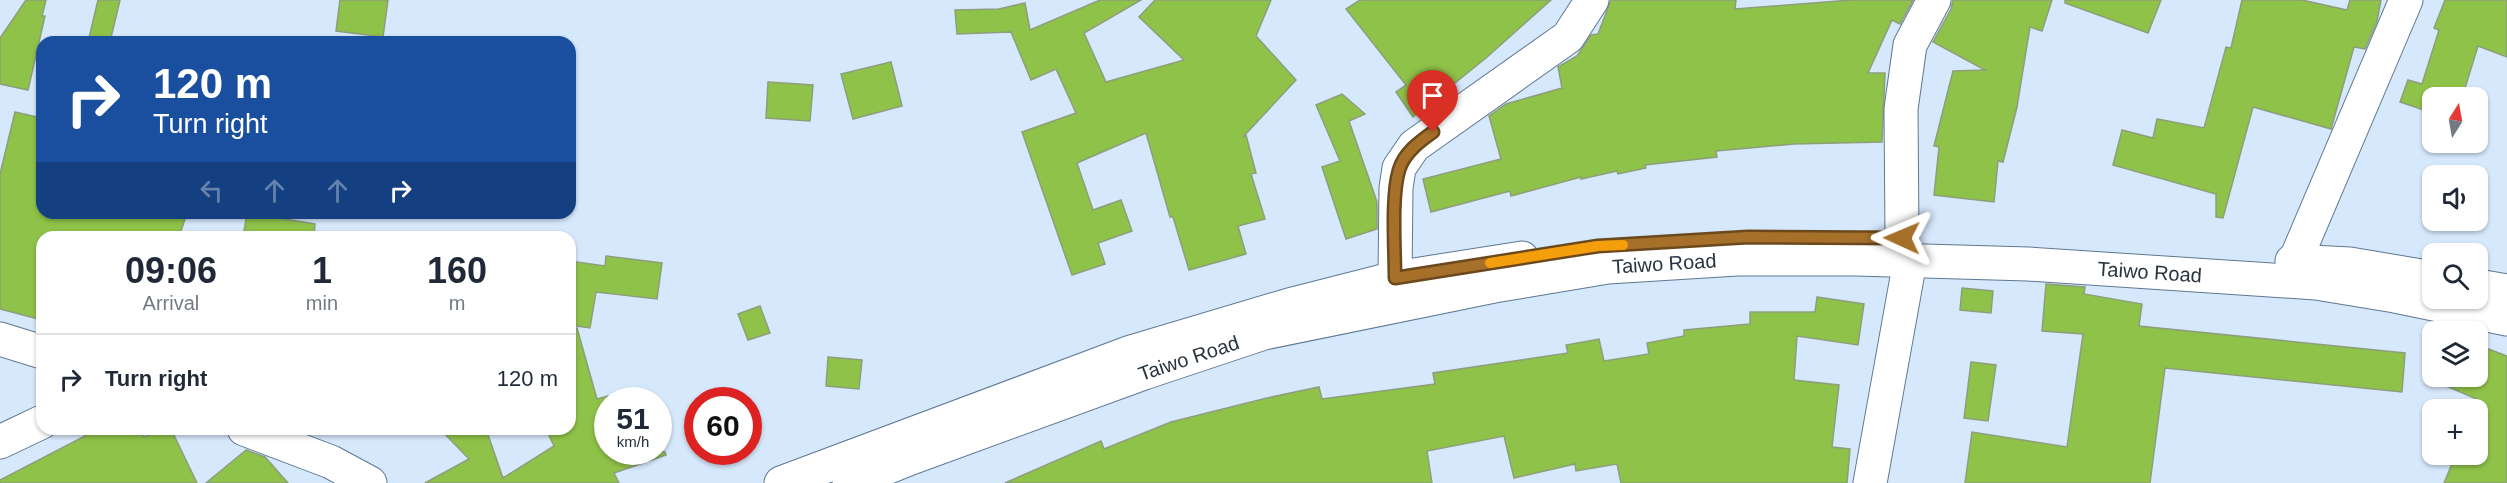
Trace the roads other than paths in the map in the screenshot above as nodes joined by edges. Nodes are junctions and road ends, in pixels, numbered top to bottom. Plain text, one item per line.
1 (1592, 0) edge
2 (1934, 0) edge
3 (2406, 0) edge
4 (1906, 250) junction
5 (2295, 261) junction
6 (2422, 276) edge
7 (1395, 278) junction
8 (2488, 288) edge
9 (2507, 291) edge
10 (2507, 319) edge
11 (0, 339) edge
12 (36, 350) edge
13 (36, 425) edge
14 (260, 435) edge
15 (0, 442) edge
16 (370, 483) edge
17 (781, 483) edge
18 (849, 483) edge
19 (1870, 483) edge

1 - 7 main road
2 - 4 main road
3 - 5 main road
4 - 5 main road, Taiwo Road
4 - 7 main road, Taiwo Road
4 - 10 main road, Taiwo Road
4 - 18 main road, Taiwo Road
4 - 19 main road
5 - 6 main road, Taiwo Road
7 - 17 main road, Taiwo Road
8 - 9 main road
11 - 12 main road
13 - 15 main road
14 - 16 main road

